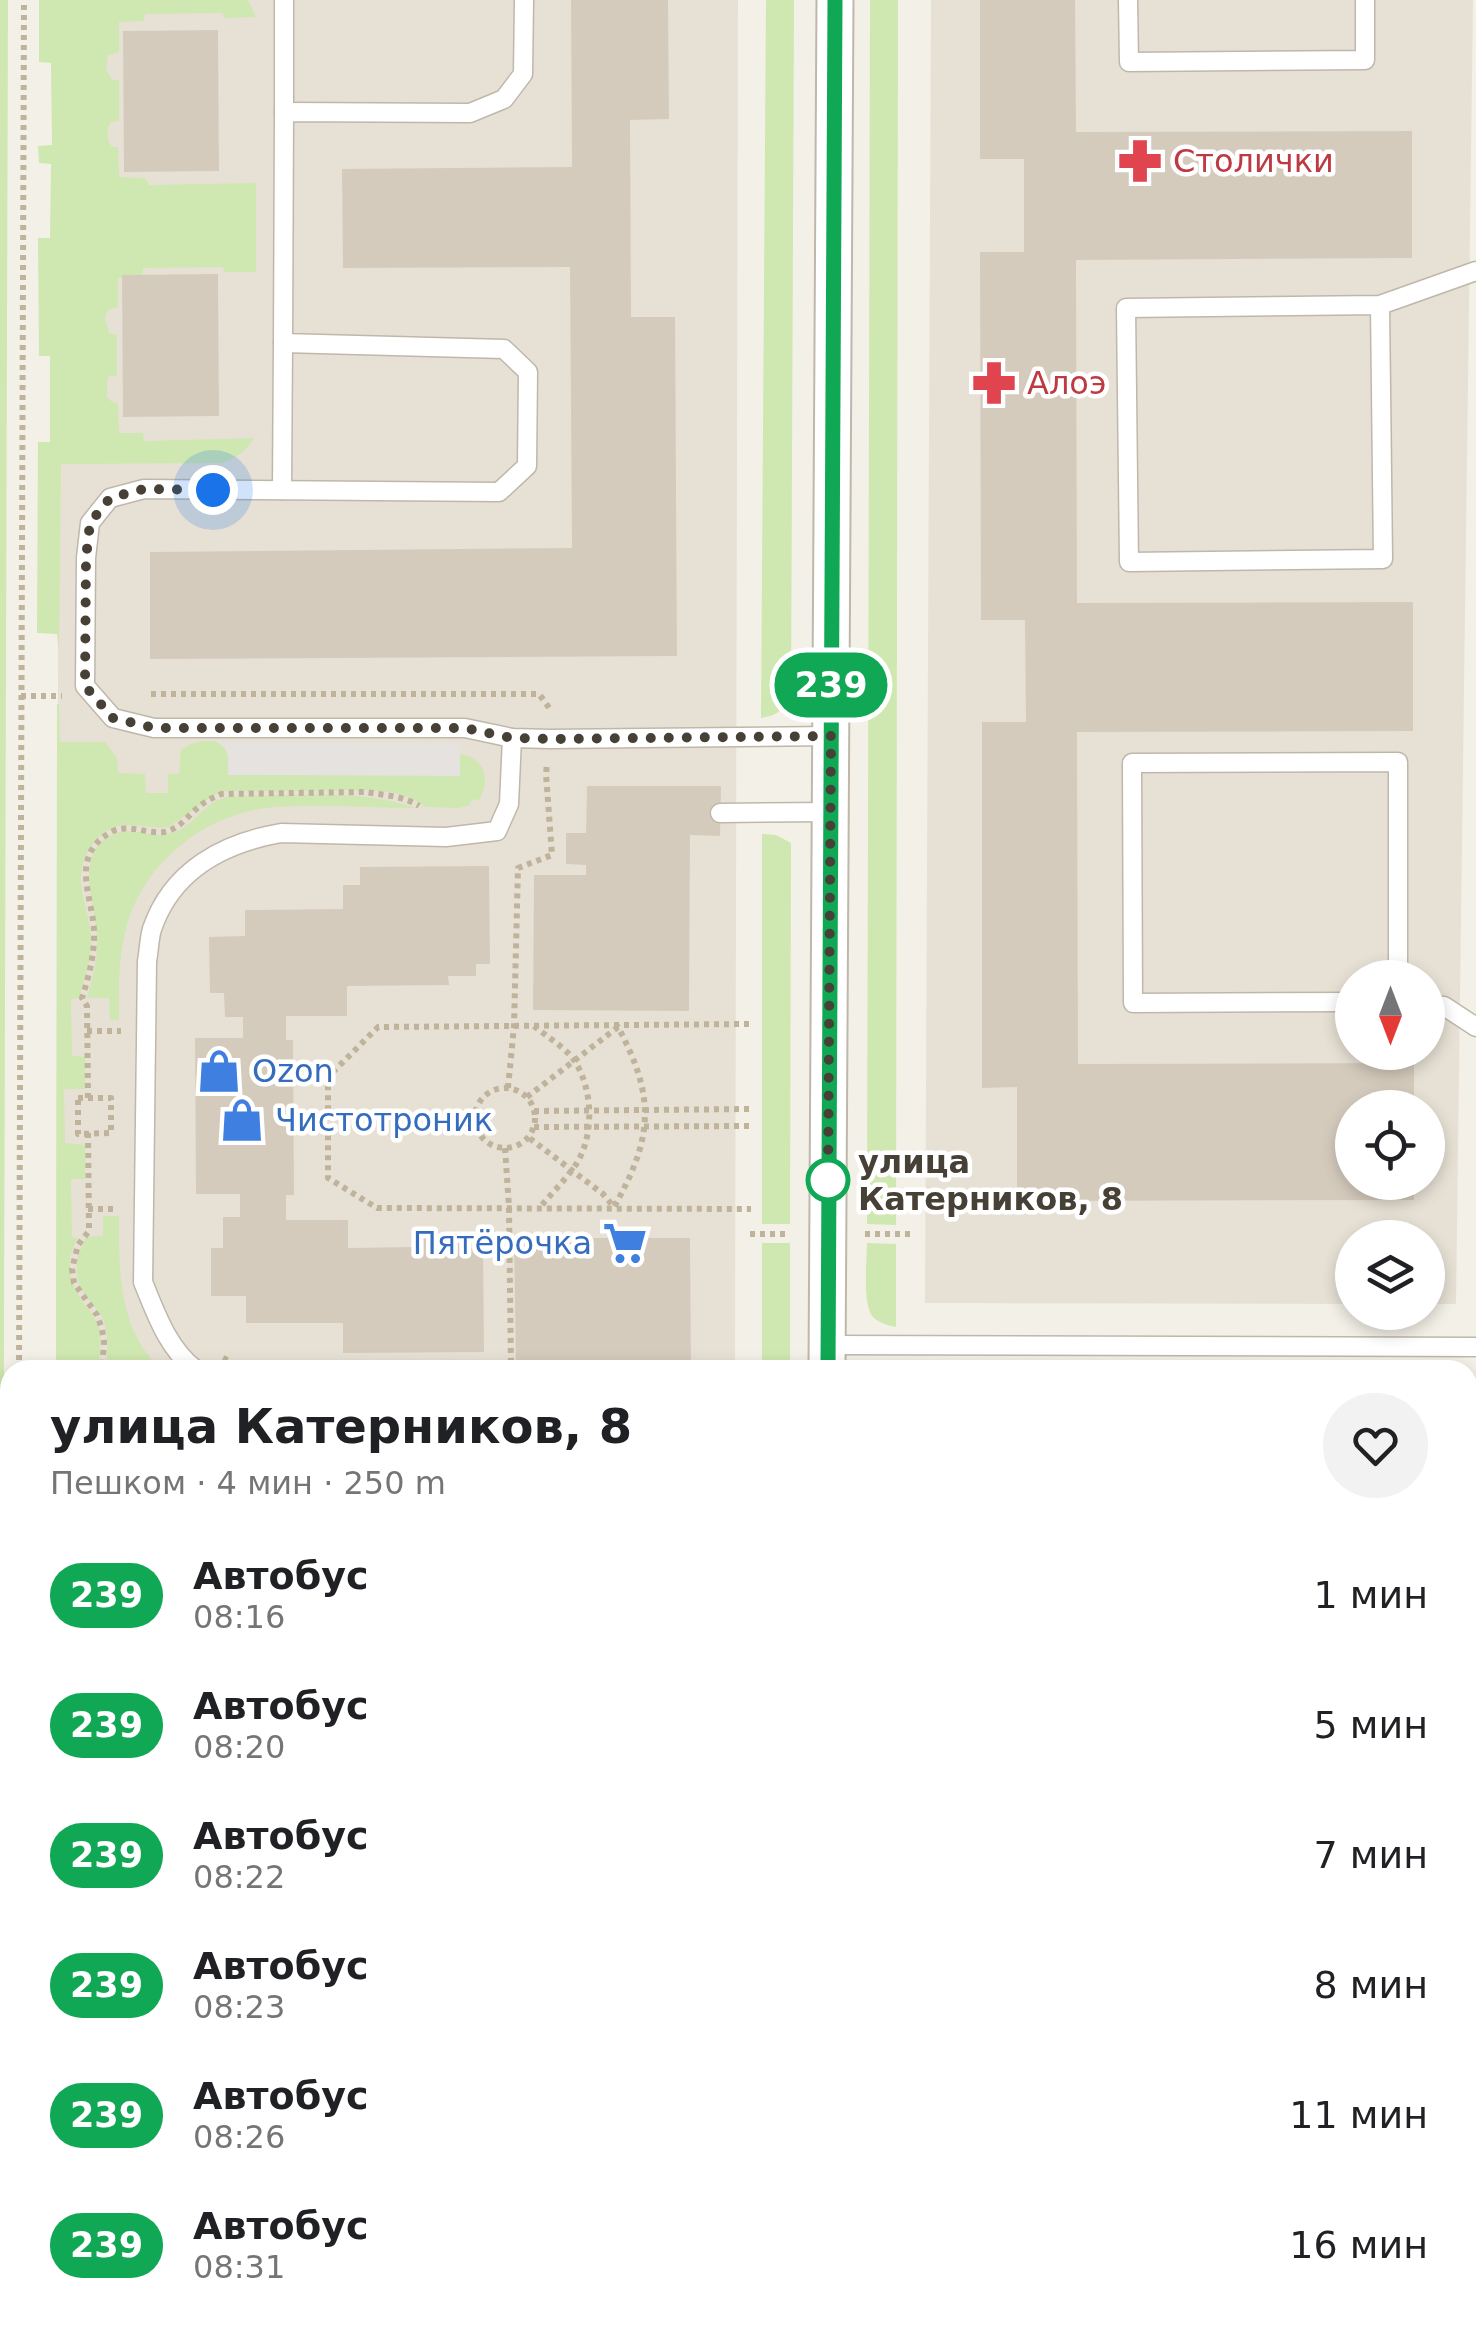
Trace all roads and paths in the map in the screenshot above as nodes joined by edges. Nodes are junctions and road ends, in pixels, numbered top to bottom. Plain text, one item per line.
1 (24, 0) edge
2 (284, 0) edge
3 (524, 0) edge
4 (835, 0) edge
5 (1128, 0) edge
6 (1364, 0) edge
7 (284, 112) junction
8 (1476, 271) edge
9 (1380, 305) junction
10 (282, 343) junction
11 (282, 490) junction
12 (21, 696) junction
13 (47, 696) dead end
14 (831, 736) junction
15 (512, 738) junction
16 (550, 739) junction
17 (831, 812) junction
18 (410, 813) dead end
19 (429, 813) dead end
20 (720, 813) dead end
21 (1398, 960) edge
22 (82, 998) dead end
23 (1335, 1002) edge
24 (1445, 1007) edge
25 (749, 1024) dead end
26 (514, 1026) junction
27 (534, 1026) junction
28 (618, 1027) junction
29 (1476, 1027) edge
30 (87, 1031) junction
31 (130, 1031) dead end
32 (575, 1060) junction
33 (508, 1088) junction
34 (527, 1097) junction
35 (88, 1098) junction
36 (590, 1108) junction
37 (646, 1108) junction
38 (750, 1108) dead end
39 (534, 1110) junction
40 (646, 1126) junction
41 (750, 1126) dead end
42 (534, 1127) junction
43 (588, 1127) junction
44 (88, 1133) junction
45 (528, 1137) junction
46 (505, 1148) junction
47 (572, 1170) junction
48 (509, 1207) junction
49 (540, 1207) junction
50 (614, 1207) junction
51 (88, 1209) junction
52 (124, 1209) dead end
53 (751, 1209) dead end
54 (750, 1234) dead end
55 (790, 1234) dead end
56 (865, 1234) dead end
57 (911, 1234) dead end
58 (1476, 1347) edge
59 (218, 1354) dead end
60 (828, 1358) edge
61 (18, 1360) edge
62 (103, 1360) edge
63 (186, 1360) edge
64 (229, 1360) edge
65 (511, 1360) edge

1 - 12 path
2 - 7 lane
3 - 7 lane
4 - 14 street
5 - 6 lane
7 - 10 lane
8 - 9 lane
9 - 9 lane
10 - 11 lane
10 - 11 lane
11 - 15 lane
12 - 13 path
12 - 61 path
14 - 16 lane
14 - 17 street
15 - 16 lane
15 - 63 lane
16 - 26 path
17 - 20 lane
17 - 60 street
18 - 19 path
21 - 23 lane
22 - 30 path
24 - 29 lane
25 - 28 path
26 - 27 path
26 - 33 path
26 - 48 path
27 - 28 path
27 - 32 path
28 - 32 path
28 - 37 path
30 - 31 path
30 - 35 path
32 - 34 path
32 - 36 path
33 - 34 path
33 - 46 path
34 - 39 path
35 - 44 path
35 - 44 path
36 - 37 path
36 - 39 path
36 - 43 path
37 - 38 path
37 - 40 path
39 - 42 path
40 - 41 path
40 - 43 path
40 - 50 path
42 - 43 path
42 - 45 path
43 - 47 path
44 - 51 path
45 - 46 path
45 - 47 path
46 - 48 path
47 - 49 path
47 - 50 path
48 - 49 path
48 - 65 path
49 - 50 path
50 - 53 path
51 - 52 path
51 - 62 path
54 - 55 path
56 - 57 path
58 - 60 lane
59 - 64 path

